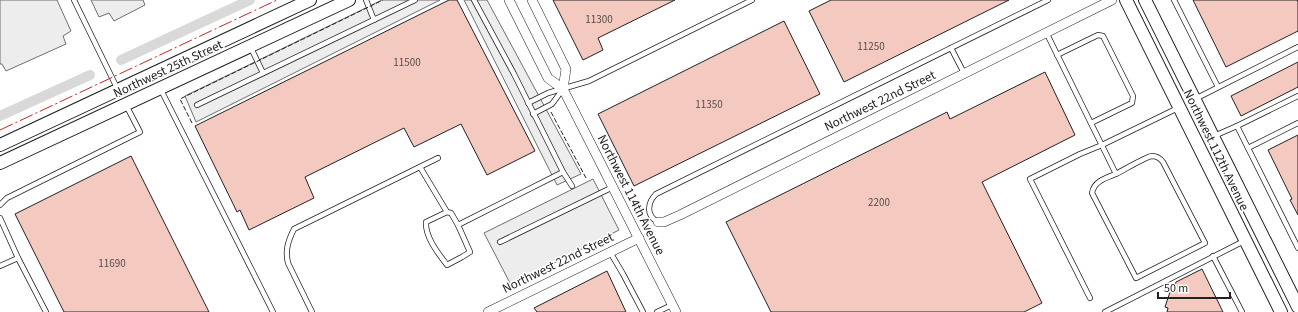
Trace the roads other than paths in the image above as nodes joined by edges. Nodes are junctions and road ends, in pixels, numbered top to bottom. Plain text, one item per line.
1 (74, 0) edge
2 (310, 0) edge
3 (349, 0) edge
4 (366, 0) edge
5 (415, 0) edge
6 (474, 0) edge
7 (509, 0) edge
8 (532, 0) edge
9 (752, 0) edge
10 (1048, 0) edge
11 (1112, 0) edge
12 (1126, 0) edge
13 (1145, 0) edge
14 (1174, 0) edge
15 (374, 20) junction
16 (1046, 32) junction
17 (250, 46) junction
18 (1298, 47) edge
19 (951, 48) junction
20 (1057, 55) junction
21 (263, 73) junction
22 (964, 73) junction
23 (1218, 87) junction
24 (160, 88) junction
25 (563, 89) junction
26 (118, 90) junction
27 (1298, 96) edge
28 (1194, 99) junction
29 (528, 103) junction
30 (126, 104) junction
31 (197, 106) dead end
32 (1180, 107) junction
33 (534, 114) junction
34 (1091, 123) junction
35 (1298, 123) edge
36 (1237, 126) junction
37 (1213, 137) junction
38 (0, 145) edge
39 (1102, 145) junction
40 (1248, 148) junction
41 (438, 158) dead end
42 (0, 164) edge
43 (420, 167) junction
44 (563, 172) junction
45 (1116, 174) junction
46 (572, 186) dead end
47 (613, 187) junction
48 (0, 205) edge
49 (447, 212) junction
50 (0, 218) edge
51 (658, 222) joint
52 (458, 225) junction
53 (638, 238) junction
54 (1246, 240) junction
55 (500, 242) dead end
56 (1298, 248) edge
57 (610, 252) junction
58 (1214, 256) junction
59 (18, 258) junction
60 (0, 266) edge
61 (1090, 298) dead end
62 (1298, 306) edge
63 (674, 308) edge
64 (491, 311) edge
65 (46, 312) edge
66 (273, 312) edge
67 (312, 312) edge
68 (643, 312) edge
69 (657, 312) edge
70 (1105, 312) edge
71 (1242, 312) edge
72 (1281, 312) edge

1 - 26 lane
2 - 26 main road, Northwest 25th Street
3 - 17 main road, Northwest 25th Street
4 - 15 lane
5 - 15 lane
6 - 29 lane
7 - 25 street, Northwest 114th Avenue
8 - 25 street
9 - 25 lane
10 - 19 lane
11 - 16 street, Northwest 22nd Street
12 - 32 main road, Northwest 112th Avenue
13 - 28 main road, Northwest 112th Avenue
14 - 23 lane
15 - 21 lane
16 - 20 lane
16 - 22 street, Northwest 22nd Street
17 - 21 lane
17 - 24 main road, Northwest 25th Street
18 - 23 lane
19 - 22 lane
19 - 51 lane
20 - 34 lane
20 - 34 lane
21 - 31 lane
22 - 51 street, Northwest 22nd Street
23 - 28 lane
24 - 30 main road, Northwest 25th Street
24 - 66 lane
25 - 29 lane
25 - 33 lane
25 - 47 street, Northwest 114th Avenue
26 - 30 main road
26 - 38 main road, Northwest 25th Street
27 - 36 lane
28 - 32 main road
28 - 37 main road, Northwest 112th Avenue
29 - 33 lane
30 - 42 main road, Northwest 25th Street
30 - 48 lane
32 - 39 lane
32 - 54 main road, Northwest 112th Avenue
33 - 44 lane
34 - 39 lane
35 - 40 lane
36 - 37 lane
36 - 40 lane
37 - 62 main road, Northwest 112th Avenue
39 - 45 lane
39 - 61 lane
40 - 56 lane
41 - 43 lane
43 - 49 lane
43 - 67 lane
44 - 46 lane
44 - 52 lane
45 - 45 lane
47 - 53 street, Northwest 114th Avenue
47 - 55 lane
49 - 52 lane
49 - 52 lane
50 - 59 lane
53 - 57 street, Northwest 22nd Street
53 - 63 street, Northwest 114th Avenue
54 - 58 lane
54 - 72 main road, Northwest 112th Avenue
57 - 64 street, Northwest 22nd Street
57 - 68 lane
58 - 70 lane
58 - 71 lane
59 - 60 lane
59 - 65 lane
63 - 69 lane

